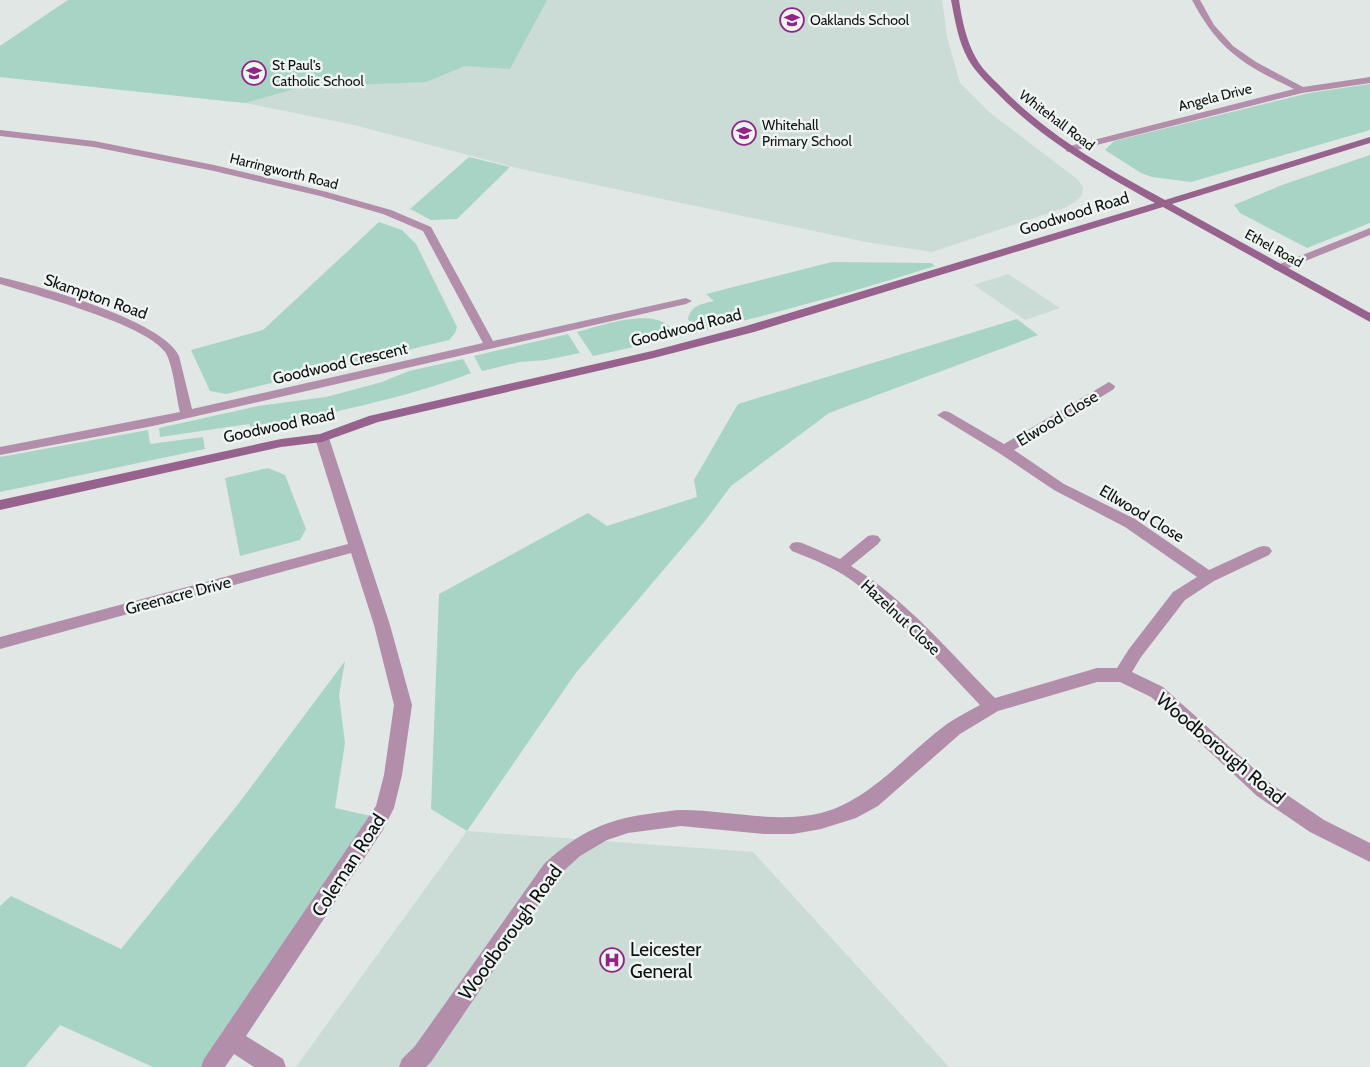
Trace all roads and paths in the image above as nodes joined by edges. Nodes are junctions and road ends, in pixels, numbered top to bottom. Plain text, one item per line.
1 (955, 0) edge
2 (1196, 0) edge
3 (1370, 80) edge
4 (1302, 90) junction
5 (0, 133) edge
6 (1370, 140) edge
7 (1069, 149) junction
8 (1164, 204) junction
9 (1370, 231) edge
10 (1279, 268) junction
11 (0, 280) edge
12 (686, 301) dead end
13 (1370, 318) edge
14 (490, 346) junction
15 (1109, 386) dead end
16 (187, 414) junction
17 (944, 415) dead end
18 (322, 438) junction
19 (1004, 450) junction
20 (0, 451) edge
21 (0, 505) edge
22 (873, 540) dead end
23 (356, 546) junction
24 (797, 547) dead end
25 (1264, 551) dead end
26 (840, 567) junction
27 (1208, 576) junction
28 (0, 643) edge
29 (1122, 675) junction
30 (992, 706) junction
31 (1370, 853) edge
32 (232, 1040) junction
33 (212, 1067) edge
34 (275, 1067) edge
35 (410, 1067) edge

1 - 7 street, Whitehall Road
2 - 4 street
3 - 4 street, Angela Drive
4 - 7 street, Angela Drive
5 - 14 street, Harringworth Road
6 - 8 street, Goodwood Road
7 - 8 street, Whitehall Road
8 - 10 street, Ethel Road
8 - 18 street, Goodwood Road
9 - 10 street
10 - 13 street, Ethel Road
11 - 16 street, Skampton Road
12 - 14 street, Goodwood Crescent
14 - 16 street, Goodwood Crescent
15 - 19 street, Elwood Close
16 - 20 street, Goodwood Crescent
17 - 19 street, Ellwood Close
18 - 21 street, Goodwood Road
18 - 23 street, Coleman Road
19 - 27 street, Ellwood Close
22 - 26 street
23 - 28 street, Greenacre Drive
23 - 32 street, Coleman Road
24 - 26 street, Hazelnut Close
25 - 27 street
26 - 30 street, Hazelnut Close
27 - 29 street
29 - 30 street, Woodborough Road
29 - 31 street, Woodborough Road
30 - 35 street, Woodborough Road
32 - 33 street, Coleman Road
32 - 34 street

